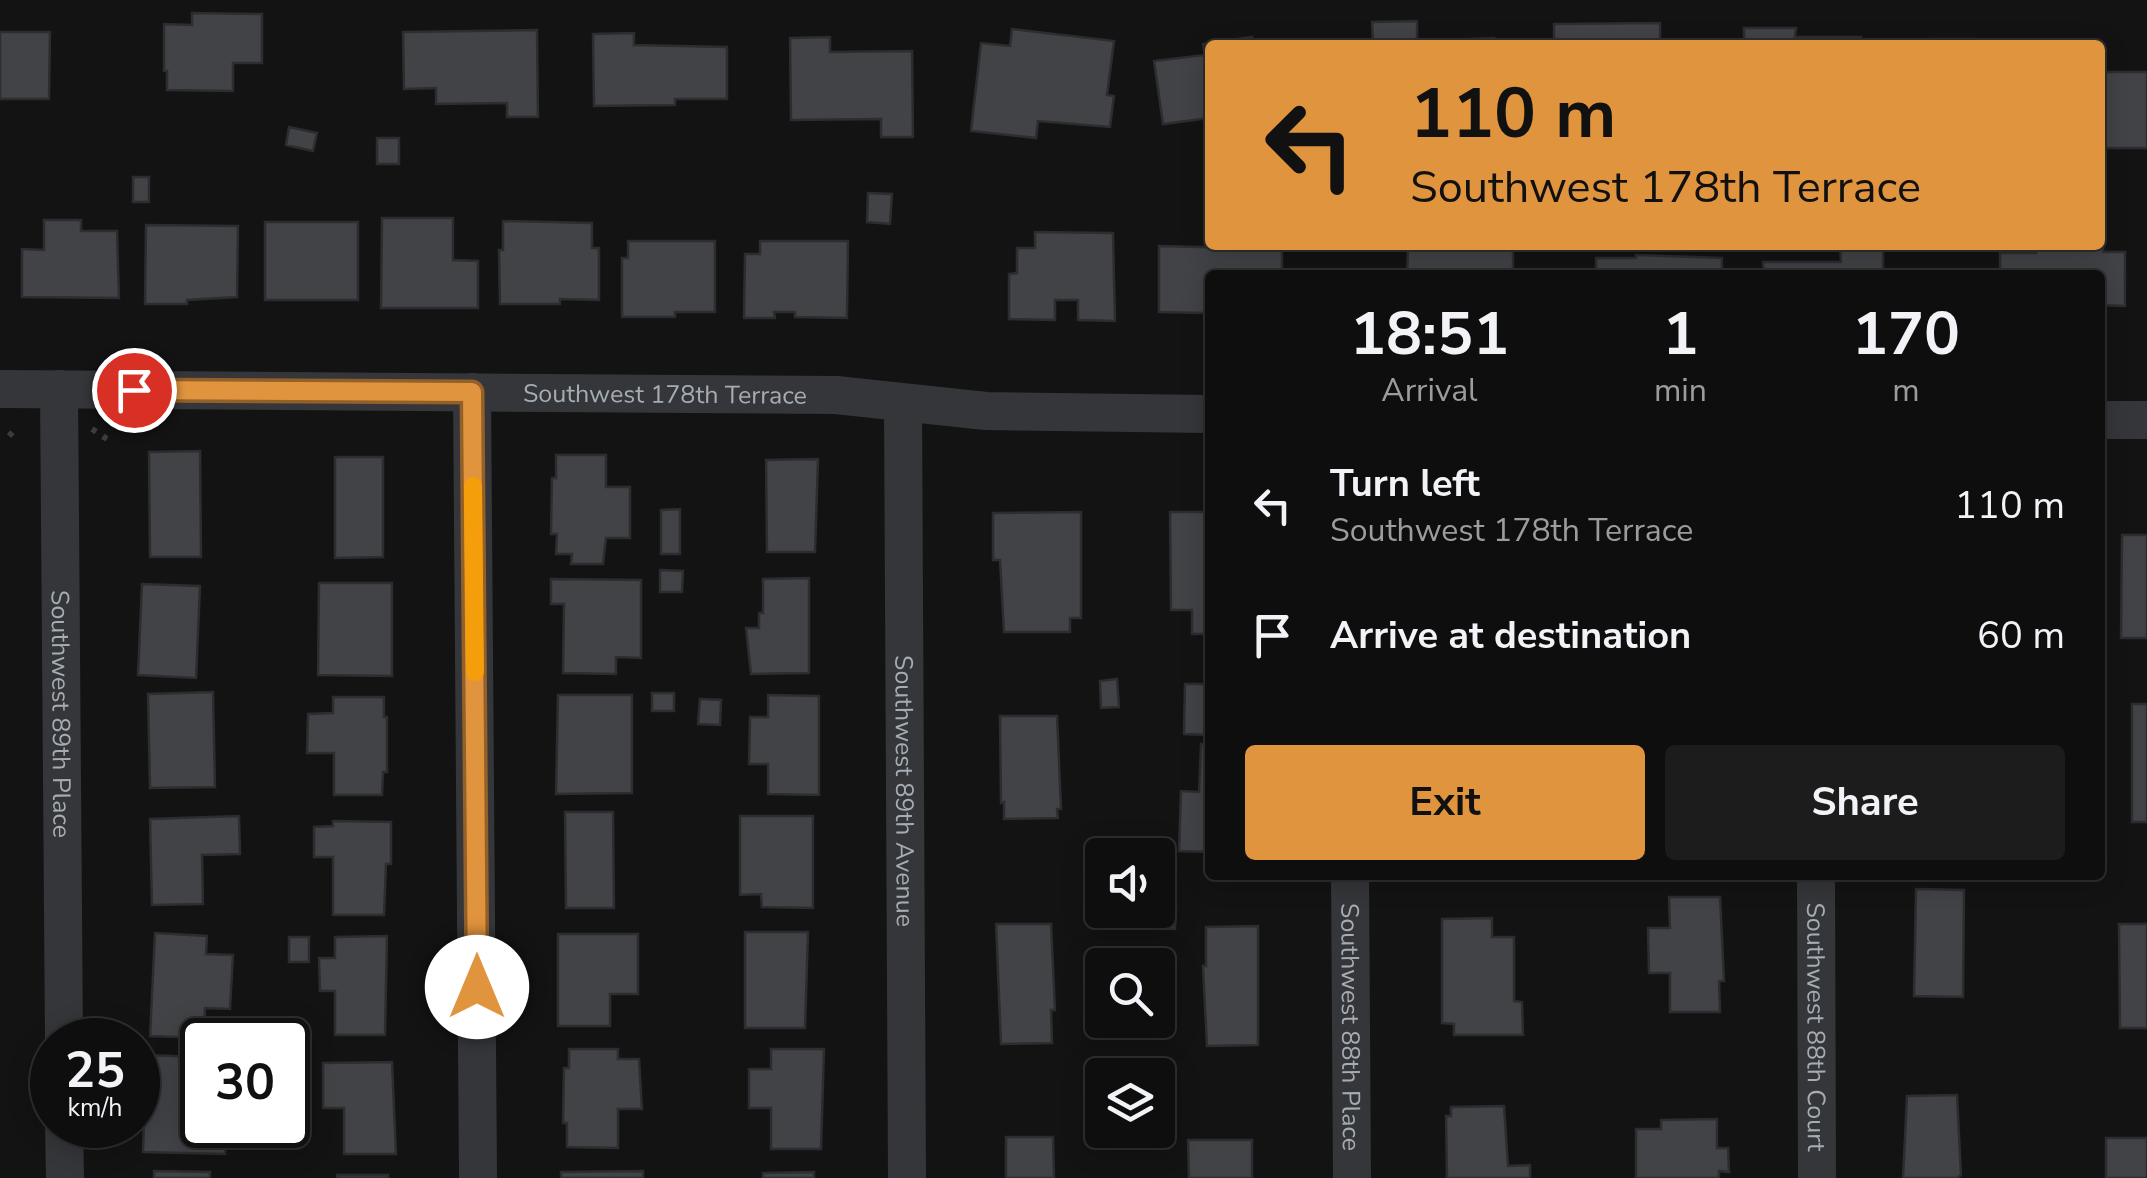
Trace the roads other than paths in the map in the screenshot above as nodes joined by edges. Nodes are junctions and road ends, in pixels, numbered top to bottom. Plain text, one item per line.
1 (0, 389) edge
2 (59, 390) junction
3 (472, 392) junction
4 (903, 403) junction
5 (1205, 414) edge
6 (2105, 420) edge
7 (2147, 420) edge
8 (1350, 880) edge
9 (1816, 880) edge
10 (64, 1018) edge
11 (64, 1148) edge
12 (65, 1178) edge
13 (478, 1178) edge
14 (907, 1178) edge
15 (1352, 1178) edge
16 (1817, 1178) edge

1 - 2 street, Southwest 178th Terrace
2 - 3 street, Southwest 178th Terrace
2 - 10 street, Southwest 89th Place
3 - 4 street, Southwest 178th Terrace
3 - 13 street
4 - 5 street, Southwest 178th Terrace
4 - 14 street, Southwest 89th Avenue
6 - 7 street
8 - 15 street, Southwest 88th Place
9 - 16 street, Southwest 88th Court
11 - 12 street

